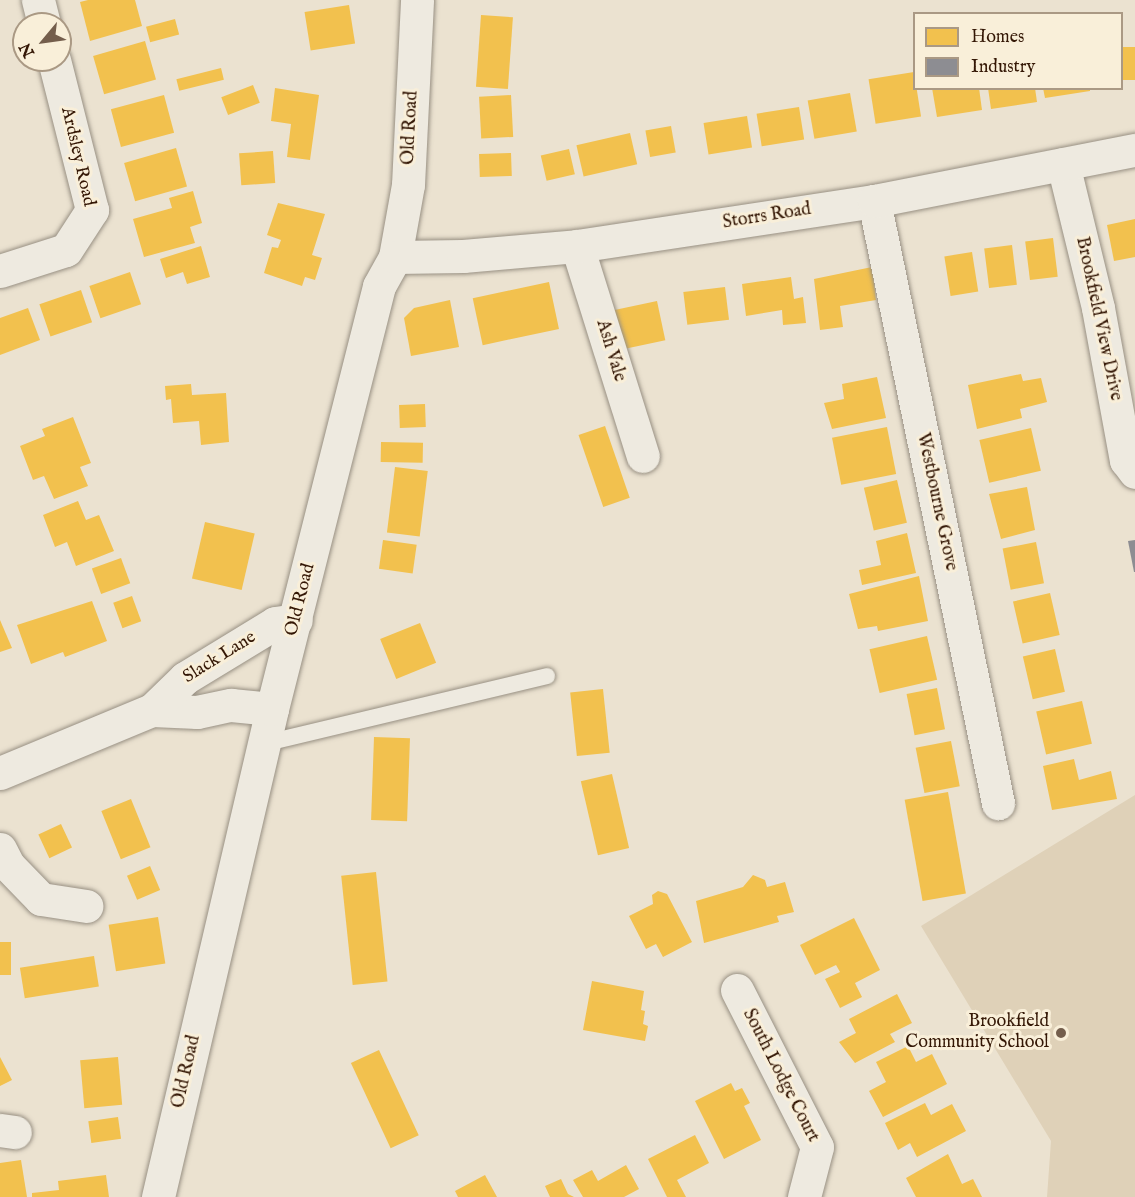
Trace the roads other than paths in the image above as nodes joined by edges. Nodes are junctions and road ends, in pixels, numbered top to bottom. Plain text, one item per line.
1 (417, 0) edge
2 (57, 72) edge
3 (1135, 150) edge
4 (1063, 164) junction
5 (874, 201) junction
6 (577, 246) junction
7 (394, 257) junction
8 (0, 271) edge
9 (643, 456) dead end
10 (1135, 472) edge
11 (296, 620) junction
12 (547, 676) dead end
13 (272, 709) junction
14 (152, 710) junction
15 (262, 744) junction
16 (0, 773) edge
17 (998, 803) dead end
18 (0, 849) edge
19 (86, 906) dead end
20 (737, 990) dead end
21 (158, 1197) edge
22 (804, 1197) edge

1 - 7 street, Old Road
2 - 8 street, Ardsley Road
3 - 4 street, Storrs Road
4 - 5 street, Storrs Road
4 - 10 street, Brookfield View Drive
5 - 6 street, Storrs Road
5 - 17 street, Westbourne Grove
6 - 7 street, Storrs Road
6 - 9 street, Ash Vale
7 - 11 street, Old Road
11 - 13 street, Old Road
11 - 14 street, Slack Lane
12 - 15 lane
13 - 14 street, Slack Lane
13 - 15 street, Old Road
14 - 16 street, Slack Lane
15 - 21 street, Old Road
18 - 19 street
20 - 22 street, South Lodge Court

